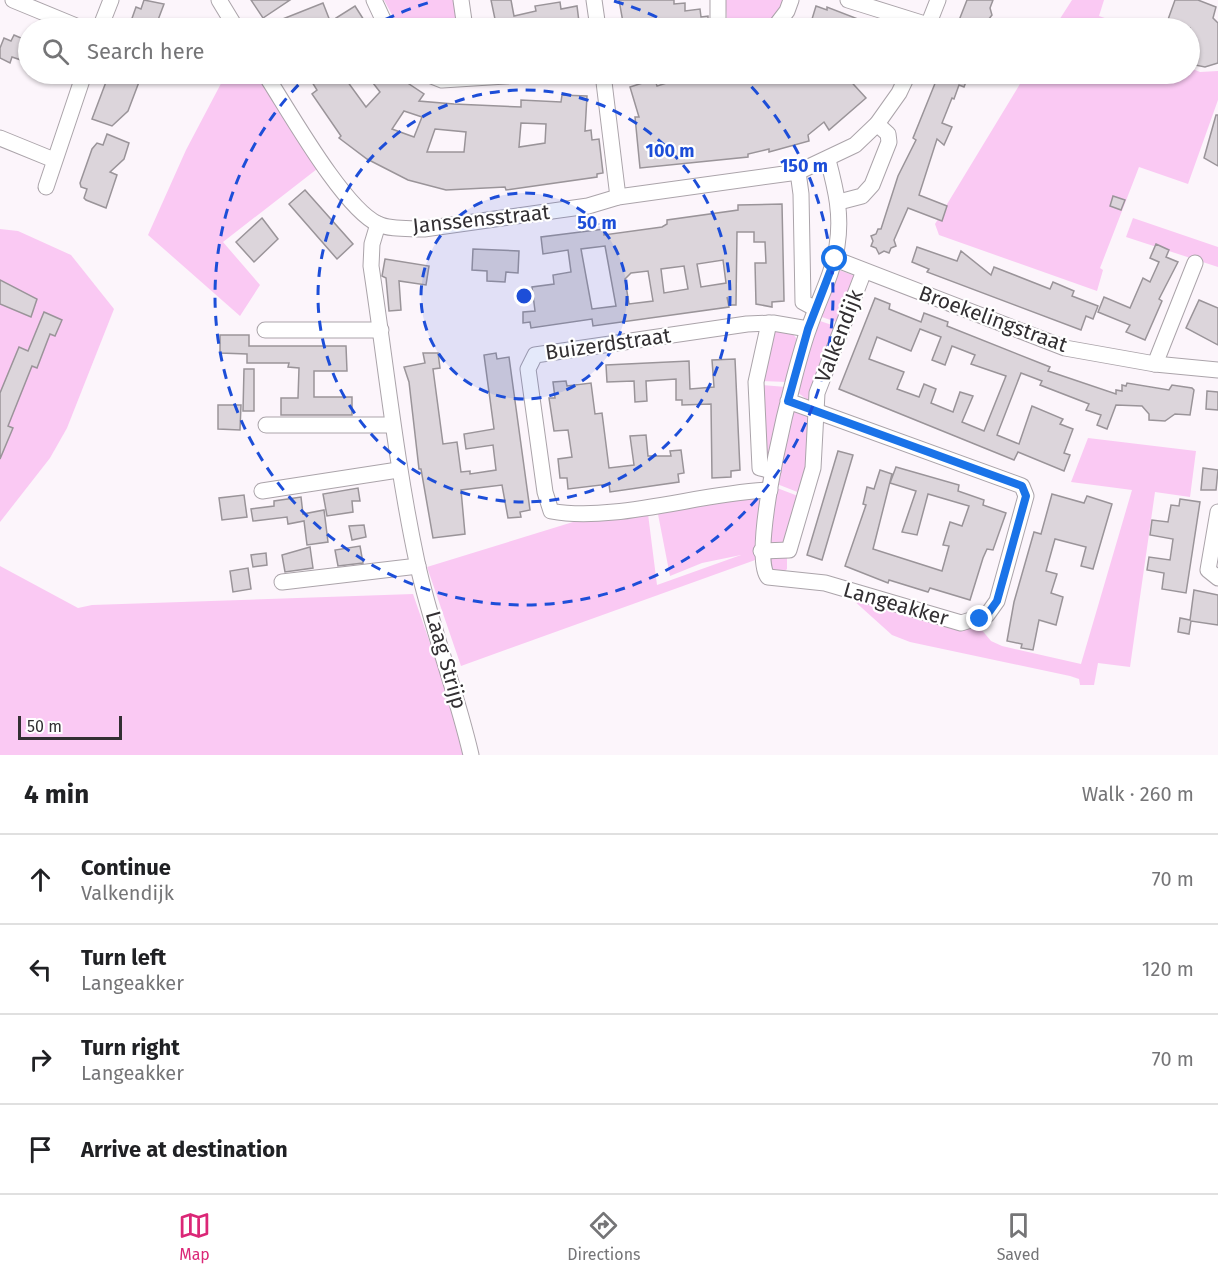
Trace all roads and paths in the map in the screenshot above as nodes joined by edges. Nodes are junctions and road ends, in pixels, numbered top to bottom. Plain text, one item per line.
1 (13, 0) edge
2 (111, 0) edge
3 (219, 0) edge
4 (374, 0) edge
5 (461, 0) edge
6 (594, 0) edge
7 (718, 0) edge
8 (791, 0) edge
9 (848, 0) edge
10 (938, 0) edge
11 (57, 18) edge
12 (104, 18) edge
13 (230, 18) edge
14 (382, 18) edge
15 (464, 18) edge
16 (597, 18) edge
17 (718, 18) edge
18 (782, 18) edge
19 (901, 18) edge
20 (931, 18) edge
21 (81, 84) edge
22 (272, 84) edge
23 (604, 84) edge
24 (904, 84) edge
25 (877, 124) junction
26 (0, 138) edge
27 (54, 160) junction
28 (828, 160) junction
29 (798, 172) junction
30 (46, 187) dead end
31 (618, 197) junction
32 (839, 202) junction
33 (378, 224) junction
34 (835, 259) junction
35 (1195, 263) dead end
36 (864, 271) junction
37 (816, 309) junction
38 (769, 323) junction
39 (808, 329) junction
40 (265, 330) dead end
41 (381, 330) junction
42 (1155, 364) junction
43 (1218, 370) edge
44 (788, 401) junction
45 (815, 408) junction
46 (391, 424) junction
47 (266, 425) dead end
48 (398, 470) junction
49 (773, 471) junction
50 (770, 490) junction
51 (262, 491) dead end
52 (1218, 512) edge
53 (761, 552) junction
54 (418, 566) junction
55 (1218, 578) edge
56 (282, 582) dead end
57 (471, 755) edge

1 - 11 street
2 - 12 street
3 - 13 street
4 - 14 street
5 - 15 street
6 - 16 street
7 - 17 street
8 - 18 street
9 - 19 street
10 - 20 street
21 - 27 street
22 - 33 street
23 - 31 street
24 - 25 street, Janssensstraat
25 - 28 street, Janssensstraat
25 - 32 street
26 - 27 street
27 - 30 street
28 - 29 street, Janssensstraat
28 - 32 street, Valkendijk
29 - 31 street, Janssensstraat
29 - 37 street, Valkendijk
31 - 33 street, Janssensstraat
32 - 34 street, Valkendijk
33 - 41 street, Laag Strijp
34 - 36 street, Broekelingstraat
34 - 37 street, Valkendijk
35 - 42 street
36 - 42 street, Broekelingstraat
36 - 45 street, Valkendijk
37 - 39 street, Valkendijk
38 - 39 street, Buizerdstraat
38 - 49 street
38 - 50 street, Buizerdstraat
39 - 44 street, Valkendijk
40 - 41 street
41 - 46 street, Laag Strijp
42 - 43 street, Broekelingstraat
44 - 45 street, Langeakker
44 - 49 street, Valkendijk
45 - 53 street, Valkendijk
45 - 53 street, Langeakker
46 - 47 street
46 - 48 street, Laag Strijp
48 - 51 street
48 - 54 street, Laag Strijp
49 - 50 street, Valkendijk
50 - 53 street, Valkendijk
52 - 55 street
54 - 56 street
54 - 57 street, Laag Strijp

